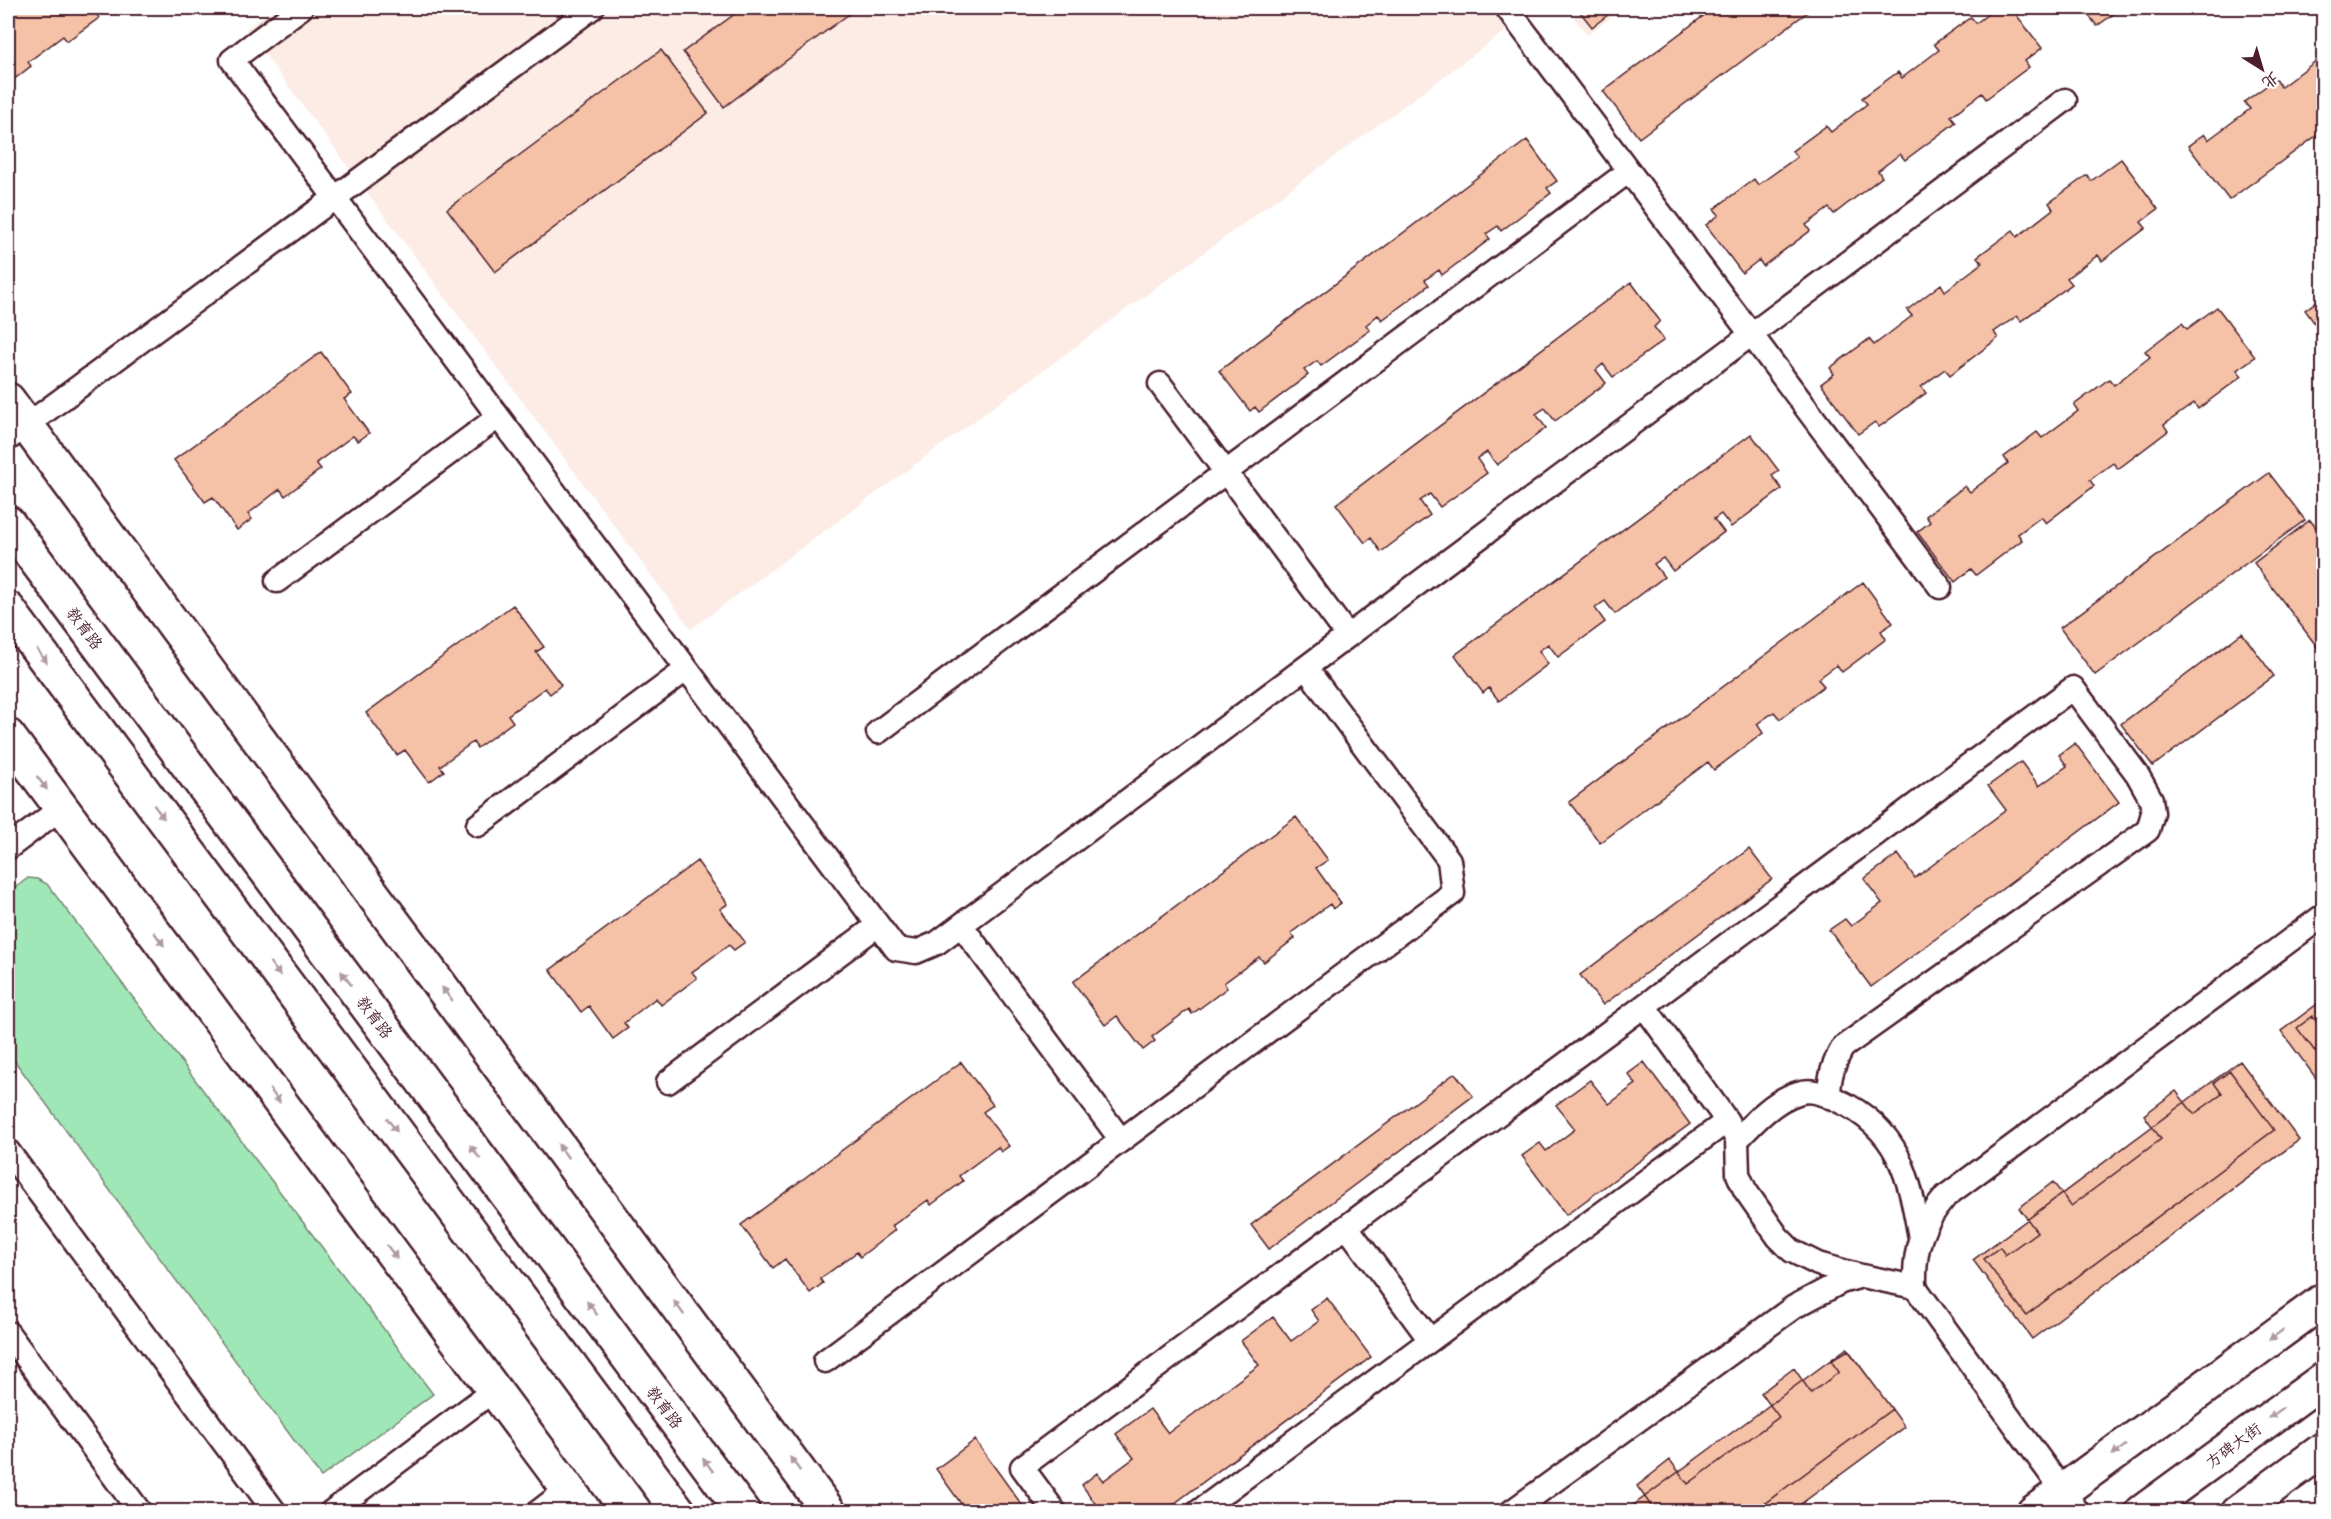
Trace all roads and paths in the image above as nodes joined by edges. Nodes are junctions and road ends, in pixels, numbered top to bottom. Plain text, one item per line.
1 (301, 8) edge
2 (592, 8) edge
3 (1507, 8) edge
4 (2065, 100) dead end
5 (1629, 171) junction
6 (334, 198) junction
7 (1752, 335) junction
8 (1160, 384) dead end
9 (498, 417) junction
10 (14, 421) edge
11 (1226, 472) junction
12 (8, 523) edge
13 (278, 582) dead end
14 (1940, 587) dead end
15 (8, 609) edge
16 (1348, 636) junction
17 (1306, 668) junction
18 (687, 669) junction
19 (878, 732) dead end
20 (8, 736) edge
21 (61, 808) junction
22 (478, 825) dead end
23 (8, 848) edge
24 (2324, 915) edge
25 (878, 925) junction
26 (961, 925) junction
27 (1644, 1006) junction
28 (668, 1082) dead end
29 (1829, 1096) junction
30 (1732, 1130) junction
31 (1121, 1140) junction
32 (8, 1151) edge
33 (1347, 1227) junction
34 (1920, 1239) junction
35 (1862, 1276) junction
36 (1915, 1287) junction
37 (2324, 1300) edge
38 (8, 1333) edge
39 (1430, 1340) junction
40 (825, 1361) dead end
41 (2324, 1378) edge
42 (494, 1390) junction
43 (2324, 1449) edge
44 (577, 1500) edge
45 (2071, 1501) edge
46 (140, 1512) edge
47 (275, 1512) edge
48 (331, 1512) edge
49 (538, 1512) edge
50 (679, 1512) edge
51 (743, 1512) edge
52 (830, 1512) edge
53 (1054, 1512) edge
54 (1198, 1512) edge
55 (1511, 1512) edge
56 (2034, 1512) edge
57 (2142, 1512) edge
58 (2238, 1512) edge

1 - 6 lane
2 - 6 lane
3 - 5 lane
4 - 7 lane
5 - 7 lane
5 - 11 lane
6 - 9 lane
6 - 10 lane
7 - 14 lane
7 - 16 lane
8 - 11 lane
9 - 13 lane
9 - 18 lane
52 -> 10 main road
11 - 16 lane
11 - 19 lane
51 -> 12 main road, 教育路
15 -> 50 main road
16 - 17 lane
17 - 26 lane
17 - 31 lane
18 - 22 lane
18 - 25 lane
20 -> 21 main road
21 - 23 lane
21 -> 42 main road
24 - 34 lane
25 - 26 lane
25 - 28 lane
26 - 31 lane
27 - 29 lane
27 - 30 lane
27 - 33 lane
29 - 30 lane
29 - 34 lane
30 - 35 lane
30 - 39 lane
31 - 40 lane
32 - 47 lane
33 - 39 lane
33 - 53 lane
34 - 36 lane
35 - 36 lane
35 - 55 lane
36 - 45 lane
37 -> 45 main road
38 - 46 lane
39 - 54 lane
41 -> 57 main road, 方碑大街
42 - 44 main road
42 - 48 lane
43 - 58 main road
44 - 49 lane
45 - 56 main road

